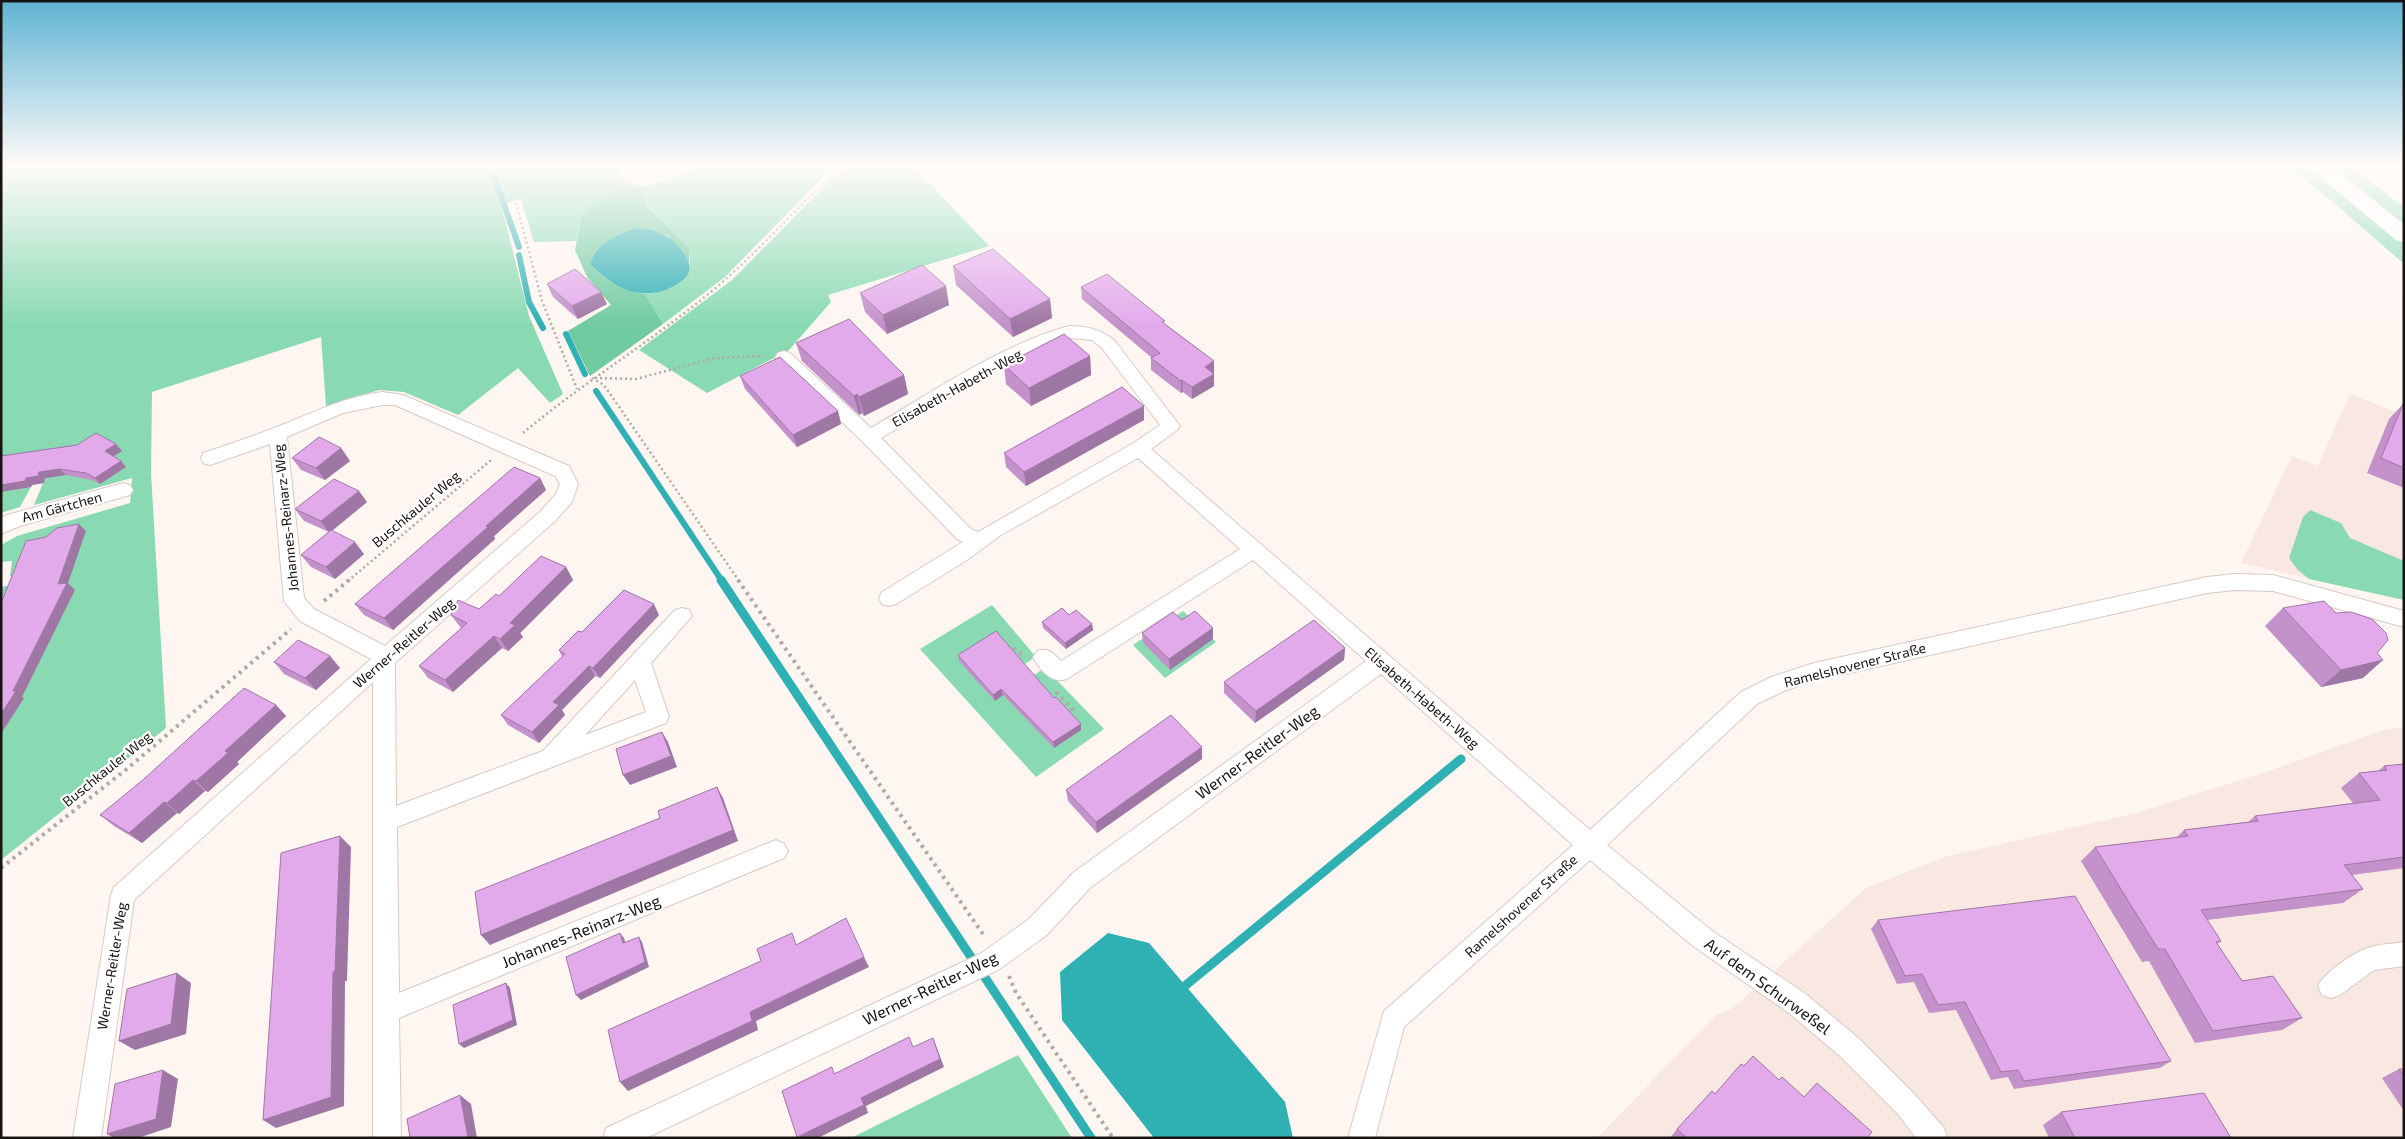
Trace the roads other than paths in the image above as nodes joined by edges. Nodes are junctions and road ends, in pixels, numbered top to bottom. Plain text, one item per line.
1 (2384, 218) edge
2 (2404, 234) edge
3 (784, 357) road end
4 (278, 434) junction
5 (869, 437) junction
6 (1139, 448) junction
7 (210, 458) dead end
8 (123, 490) dead end
9 (1, 526) edge
10 (977, 540) junction
11 (1254, 550) junction
12 (889, 598) dead end
13 (682, 616) dead end
14 (2404, 619) edge
15 (1044, 657) dead end
16 (384, 660) junction
17 (640, 661) junction
18 (1381, 662) junction
19 (549, 759) junction
20 (385, 821) junction
21 (1590, 846) junction
22 (776, 851) dead end
23 (2404, 954) edge
24 (2331, 986) dead end
25 (387, 1010) junction
26 (87, 1138) edge
27 (387, 1138) edge
28 (616, 1138) edge
29 (1361, 1138) edge
30 (1934, 1138) edge

1 - 2 main road
3 - 5 street
4 - 7 street, Werner-Reitler-Weg
4 - 16 street, Johannes-Reinarz-Weg
4 - 16 street, Werner-Reitler-Weg
5 - 6 street, Elisabeth-Habeth-Weg
5 - 10 street
6 - 10 street, Elisabeth-Habeth-Weg
6 - 11 street, Elisabeth-Habeth-Weg
8 - 9 street, Am Gärtchen
10 - 12 street, Elisabeth-Habeth-Weg
11 - 15 street
11 - 18 street, Elisabeth-Habeth-Weg
13 - 17 street
14 - 21 street, Ramelshovener Straße
16 - 20 street
16 - 26 street, Werner-Reitler-Weg
17 - 19 street
17 - 19 street
18 - 21 street, Elisabeth-Habeth-Weg
18 - 28 street, Werner-Reitler-Weg
19 - 20 street
20 - 25 street
21 - 29 street, Ramelshovener Straße
21 - 30 street, Auf dem Schurweßel
22 - 25 street, Johannes-Reinarz-Weg
23 - 24 street
25 - 27 street

